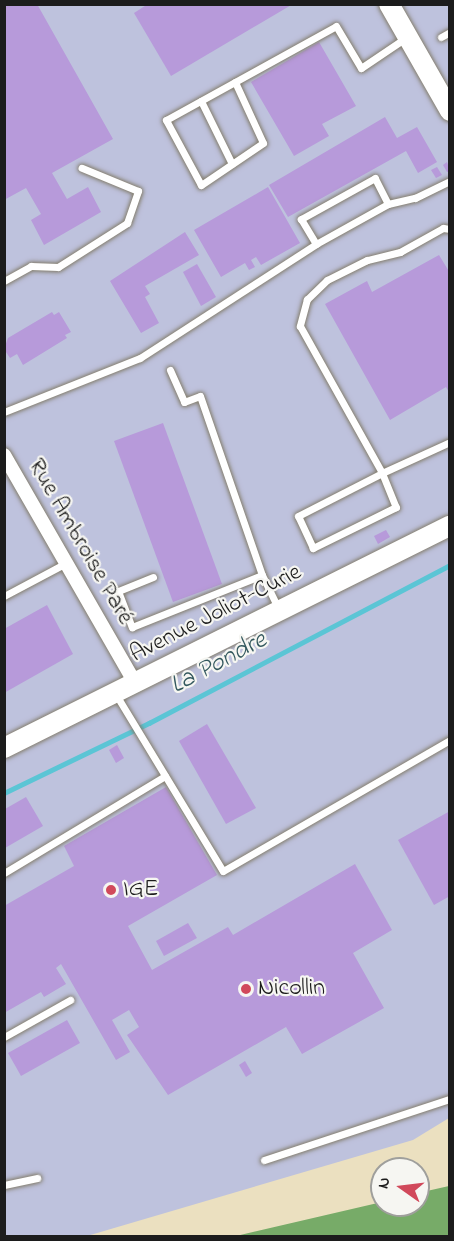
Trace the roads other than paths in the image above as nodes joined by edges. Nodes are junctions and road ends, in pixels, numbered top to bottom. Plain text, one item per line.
1 (389, 4) edge
2 (450, 32) edge
3 (407, 37) junction
4 (441, 37) dead end
5 (235, 82) junction
6 (201, 101) junction
7 (450, 111) edge
8 (232, 164) junction
9 (82, 168) dead end
10 (450, 181) edge
11 (388, 204) junction
12 (450, 229) edge
13 (316, 244) junction
14 (4, 281) edge
15 (170, 370) dead end
16 (4, 412) edge
17 (450, 442) edge
18 (4, 455) edge
19 (382, 473) junction
20 (450, 526) edge
21 (66, 563) junction
22 (262, 575) junction
23 (153, 577) dead end
24 (4, 596) edge
25 (279, 611) junction
26 (135, 683) junction
27 (115, 693) junction
28 (450, 740) edge
29 (4, 748) edge
30 (165, 776) junction
31 (4, 873) edge
32 (70, 1000) dead end
33 (4, 1037) edge
34 (450, 1099) edge
35 (264, 1160) dead end
36 (37, 1178) dead end
37 (4, 1185) edge

1 - 3 street
2 - 4 lane
3 - 5 lane
3 - 7 street
5 - 6 lane
5 - 8 lane
6 - 8 lane
6 - 8 lane
9 - 14 lane
10 - 11 lane
11 - 13 lane
11 - 13 lane
12 - 19 lane
13 - 16 lane
15 - 22 lane
17 - 19 lane
18 - 21 street, Rue Ambroise Paré
19 - 19 lane
20 - 25 street, Avenue Joliot-Curie
21 - 24 lane
21 - 26 street, Rue Ambroise Paré
22 - 23 lane
22 - 25 lane
25 - 26 street, Avenue Joliot-Curie
26 - 27 street, Avenue Joliot-Curie
27 - 29 street, Avenue Joliot-Curie
27 - 30 lane
28 - 30 lane
30 - 31 lane
32 - 33 lane
34 - 35 lane
36 - 37 lane

